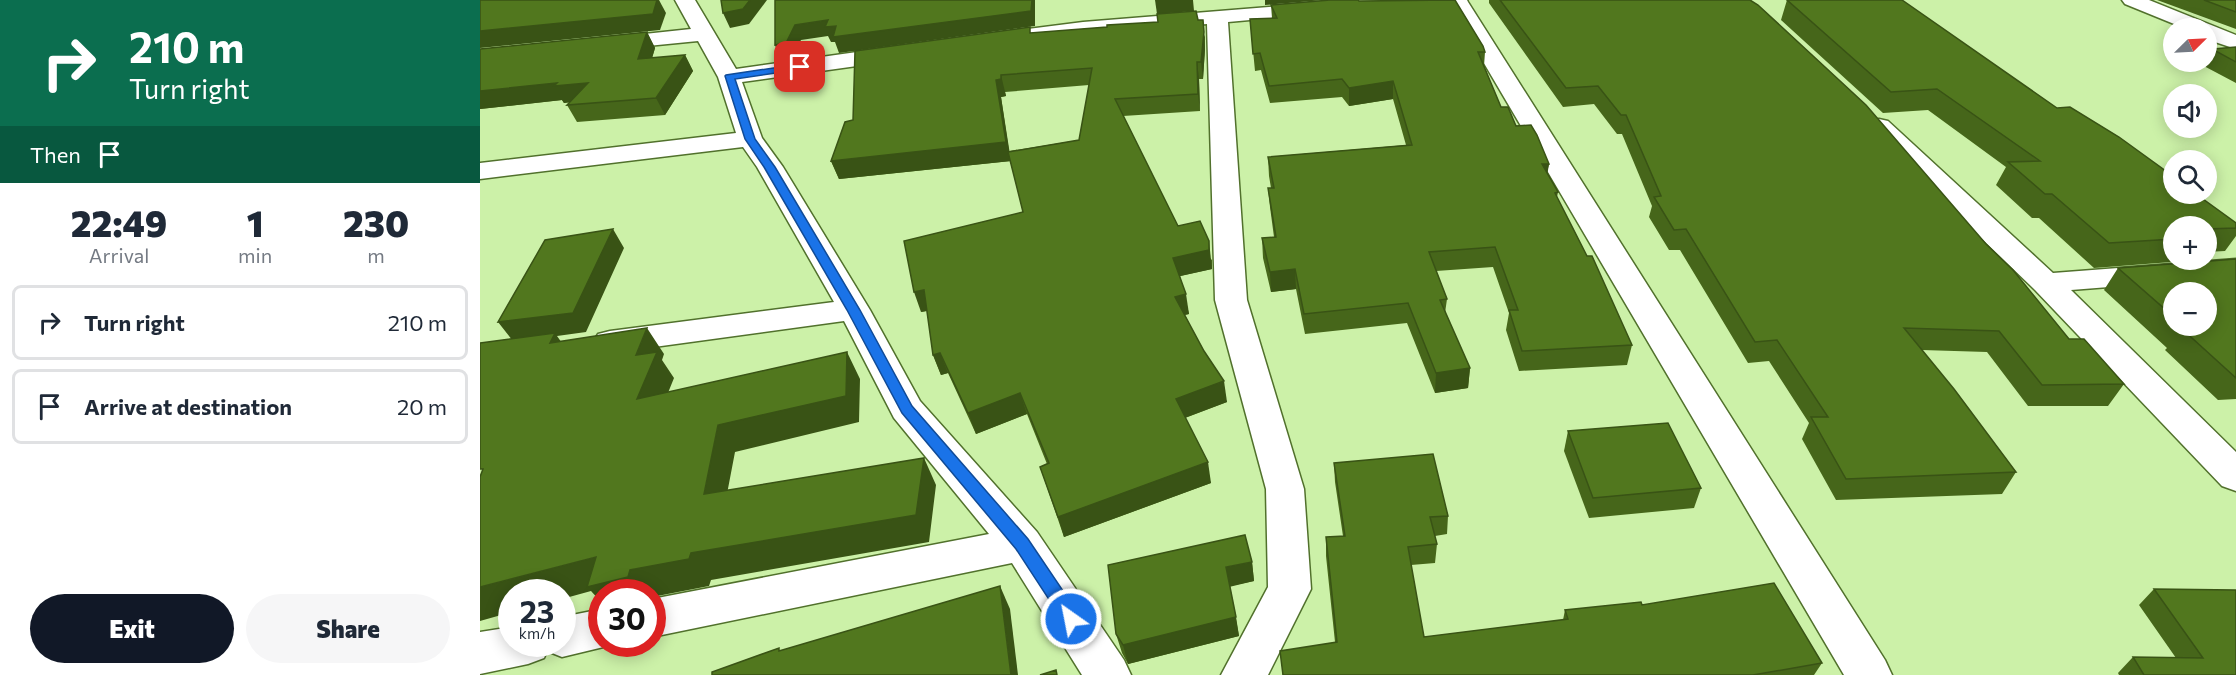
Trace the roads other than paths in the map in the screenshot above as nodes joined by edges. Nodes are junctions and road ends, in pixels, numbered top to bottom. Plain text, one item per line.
1 (685, 0) edge
2 (2132, 0) edge
3 (1457, 2) edge
4 (1340, 7) edge
5 (1217, 17) junction
6 (2176, 18) edge
7 (704, 34) junction
8 (2217, 35) edge
9 (989, 41) edge
10 (2236, 42) edge
11 (586, 46) edge
12 (918, 50) edge
13 (729, 76) junction
14 (1856, 105) edge
15 (750, 139) junction
16 (480, 171) edge
17 (2236, 268) edge
18 (2046, 283) junction
19 (854, 310) junction
20 (585, 345) edge
21 (2236, 476) edge
22 (1022, 544) junction
23 (666, 615) edge
24 (498, 650) edge
25 (480, 653) edge
26 (1108, 675) edge
27 (1244, 675) edge
28 (1869, 675) edge

1 - 7 street
2 - 6 street
3 - 28 street
4 - 5 street
5 - 9 street
5 - 27 street
7 - 11 street
7 - 13 street
8 - 10 street
12 - 13 street
13 - 15 street
14 - 18 street
15 - 16 street
15 - 19 street
17 - 18 street
18 - 21 street
19 - 20 street
19 - 22 street
22 - 23 street
22 - 26 street
24 - 25 street

